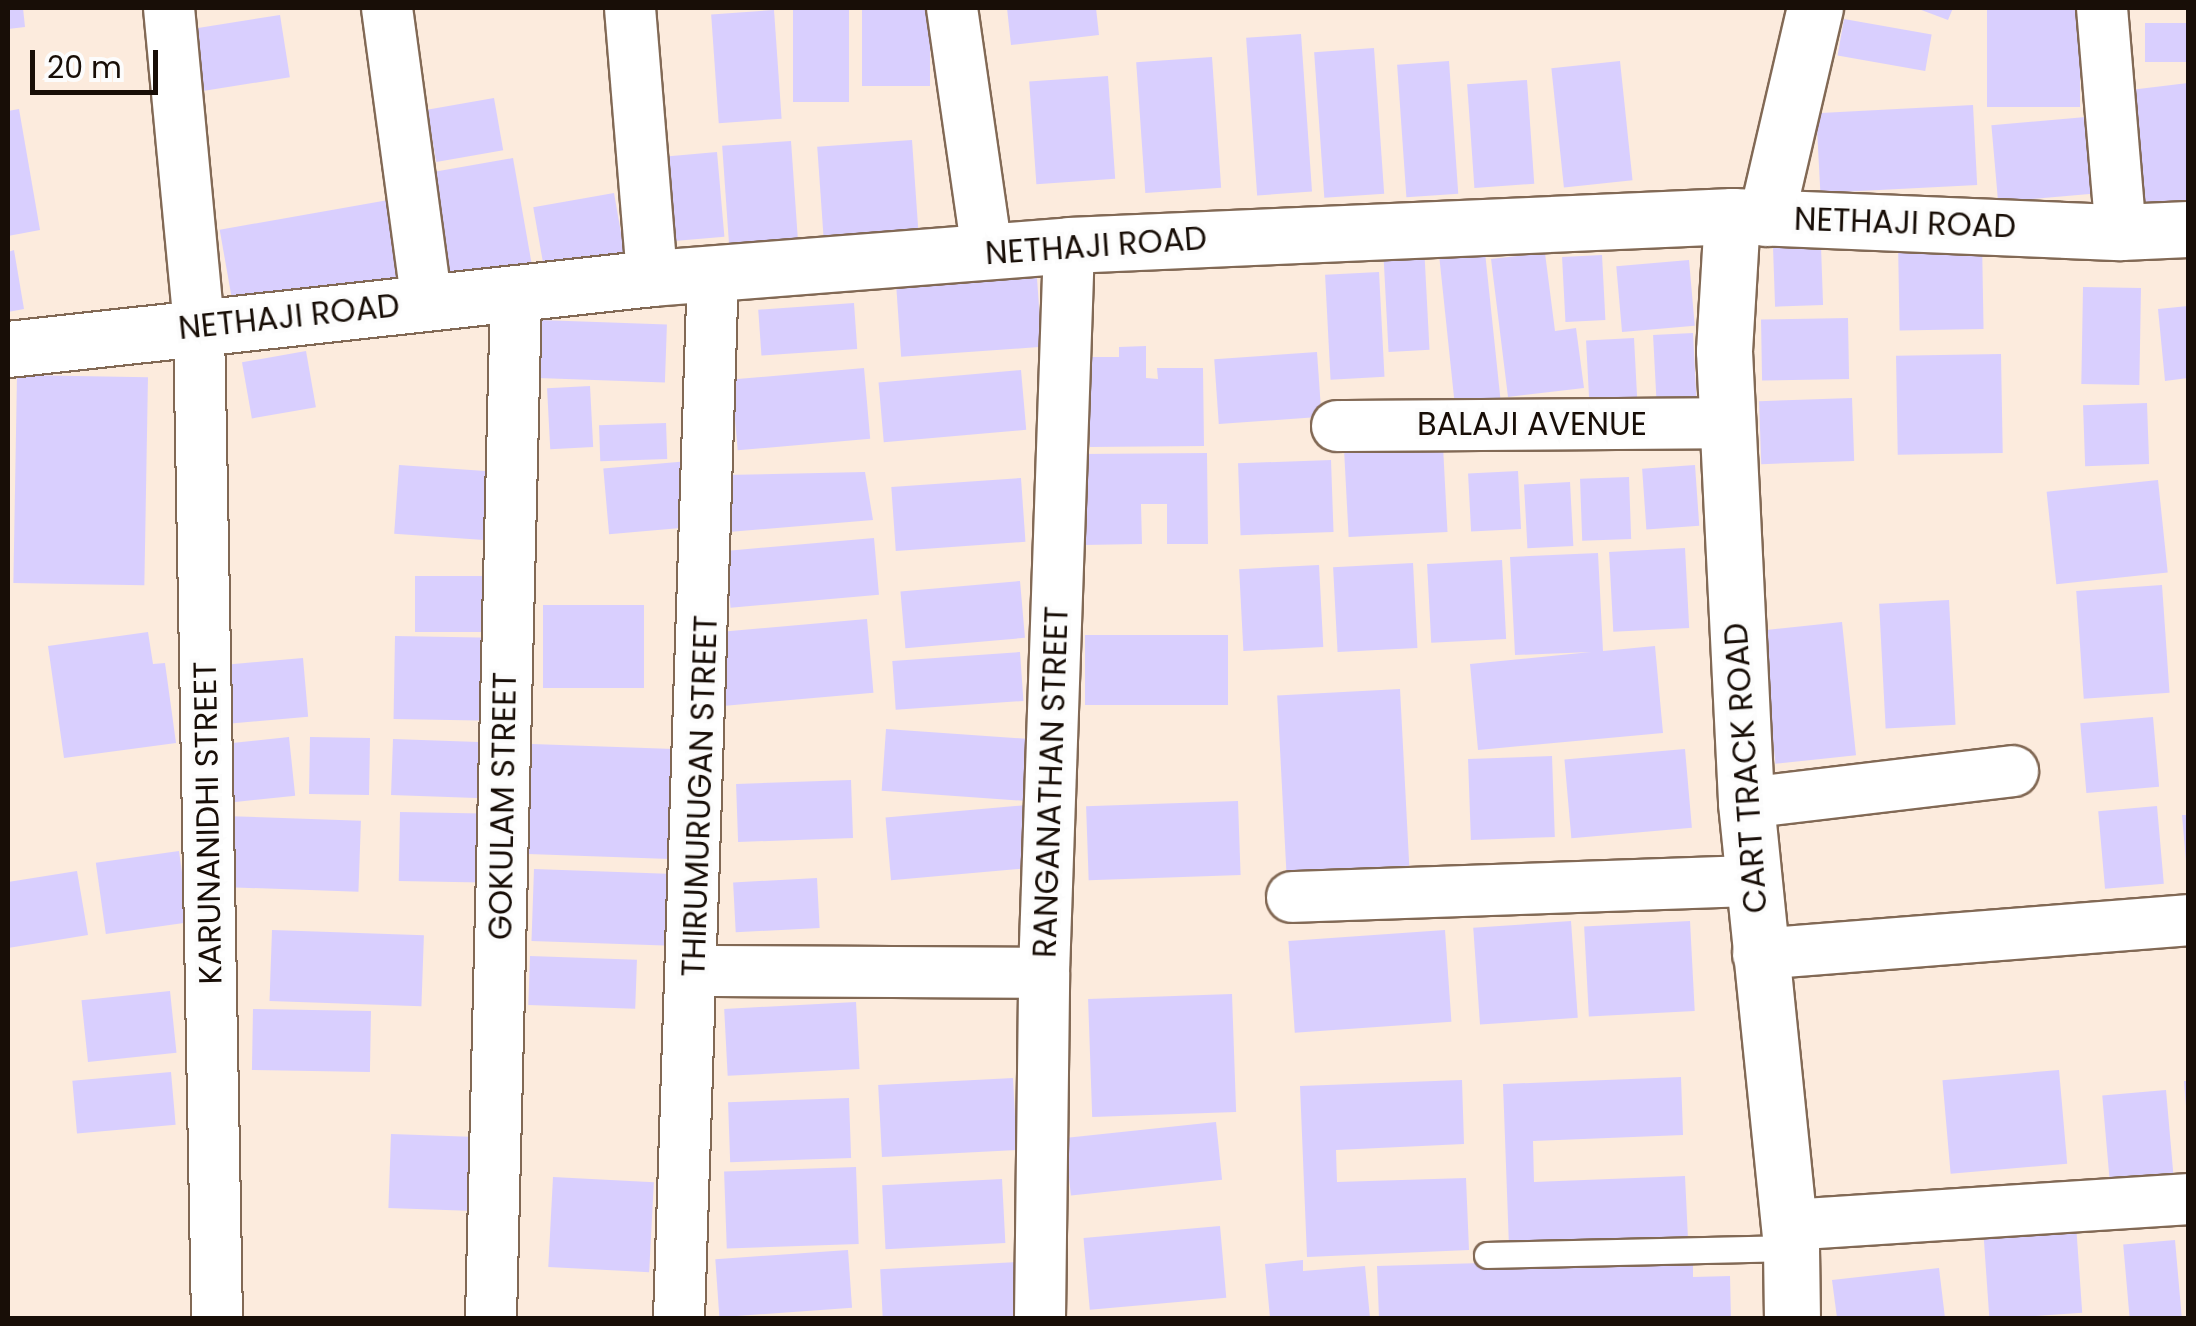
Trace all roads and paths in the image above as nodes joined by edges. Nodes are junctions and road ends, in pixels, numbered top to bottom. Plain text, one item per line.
1 (169, 8) edge
2 (387, 8) edge
3 (630, 8) edge
4 (952, 8) edge
5 (1815, 8) edge
6 (2102, 8) edge
7 (1749, 217) junction
8 (2188, 229) edge
9 (2121, 232) junction
10 (1069, 245) junction
11 (987, 252) junction
12 (713, 274) junction
13 (652, 278) junction
14 (516, 293) junction
15 (427, 302) junction
16 (199, 328) junction
17 (8, 349) edge
18 (1726, 423) junction
19 (1338, 426) dead end
20 (2013, 771) dead end
21 (1746, 803) junction
22 (1753, 881) junction
23 (1292, 897) dead end
24 (2188, 920) edge
25 (1758, 954) junction
26 (696, 971) junction
27 (1044, 973) junction
28 (2188, 1199) edge
29 (1790, 1236) junction
30 (1487, 1255) dead end
31 (217, 1318) edge
32 (491, 1318) edge
33 (679, 1318) edge
34 (1040, 1318) edge
35 (1792, 1318) edge

1 - 16 street, KARUNANIDHI STREET
2 - 15 street
3 - 13 street
4 - 11 street
5 - 7 street, CART TRACK ROAD
6 - 9 street
7 - 9 street, NETHAJI ROAD
7 - 10 street, NETHAJI ROAD
7 - 18 street, CART TRACK ROAD
8 - 9 street, NETHAJI ROAD
10 - 11 street, NETHAJI ROAD
10 - 27 street, RANGANATHAN STREET
11 - 12 street, NETHAJI ROAD
12 - 13 street, NETHAJI ROAD
12 - 26 street, THIRUMURUGAN STREET
13 - 14 street, NETHAJI ROAD
14 - 15 street, NETHAJI ROAD
14 - 32 street, GOKULAM STREET
15 - 16 street, NETHAJI ROAD
16 - 17 street, NETHAJI ROAD
16 - 31 street, KARUNANIDHI STREET
18 - 19 street, BALAJI AVENUE
18 - 21 street, CART TRACK ROAD
20 - 21 street
21 - 22 street, CART TRACK ROAD
22 - 23 street
22 - 25 street, CART TRACK ROAD
24 - 25 street
25 - 29 street, CART TRACK ROAD
26 - 27 street
26 - 33 street, THIRUMURUGAN STREET
27 - 34 street, RANGANATHAN STREET
28 - 29 street
29 - 30 lane
29 - 35 street, CART TRACK ROAD

